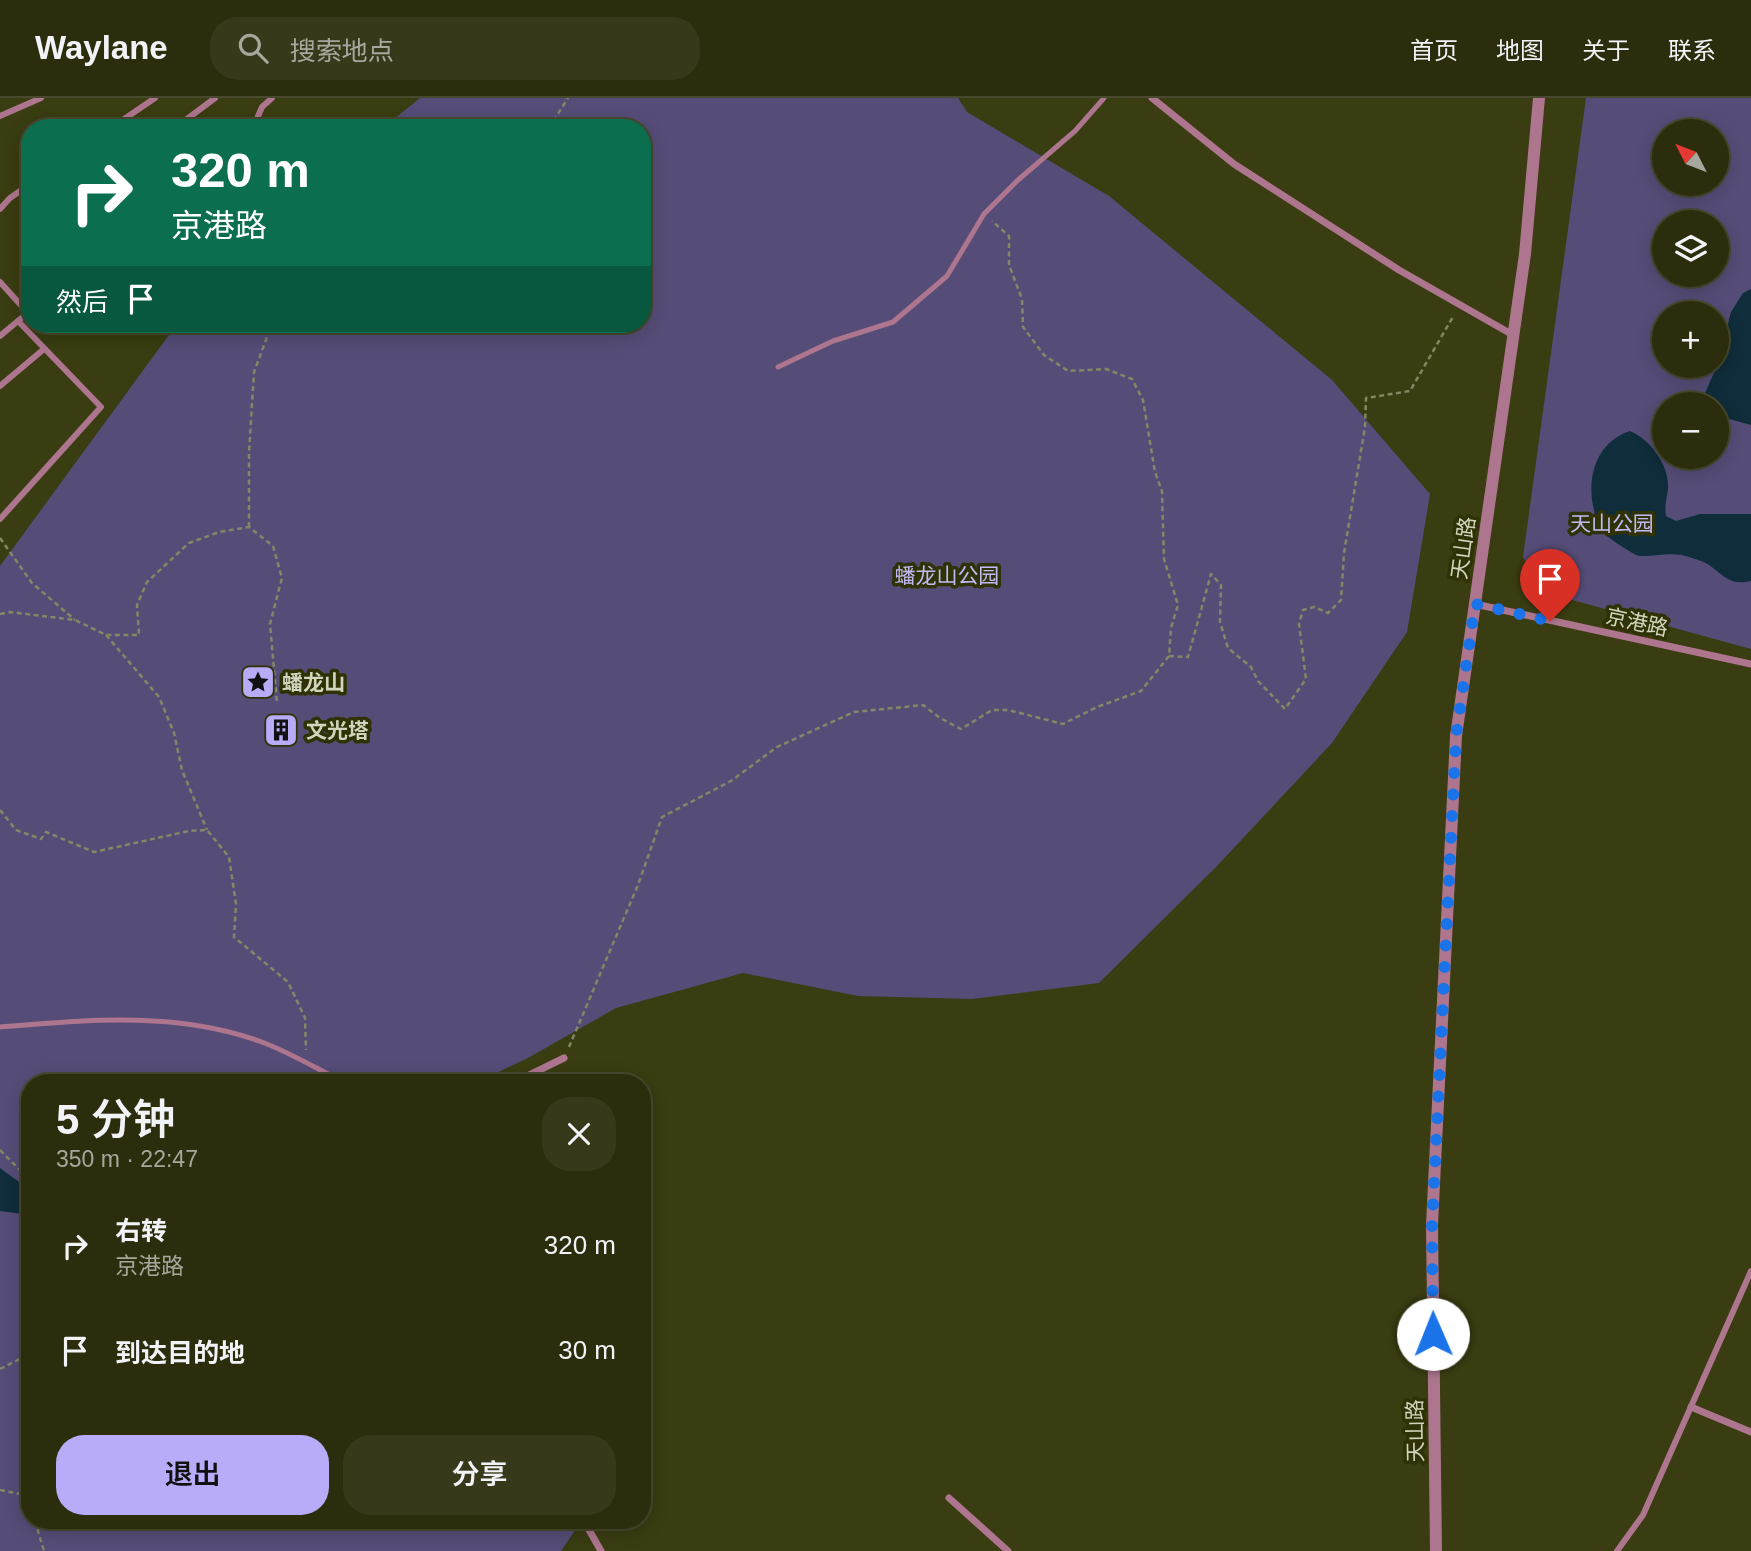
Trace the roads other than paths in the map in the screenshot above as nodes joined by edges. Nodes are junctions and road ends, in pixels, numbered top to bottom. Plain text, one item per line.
1 (41, 98) edge
2 (155, 98) edge
3 (215, 98) edge
4 (272, 98) edge
5 (1104, 98) edge
6 (1152, 98) edge
7 (1539, 98) edge
8 (0, 116) edge
9 (124, 119) edge
10 (187, 119) edge
11 (257, 119) edge
12 (21, 190) edge
13 (0, 209) edge
14 (0, 282) edge
15 (21, 304) edge
16 (21, 319) edge
17 (18, 321) junction
18 (21, 324) edge
19 (29, 333) edge
20 (1513, 335) junction
21 (0, 336) edge
22 (44, 349) junction
23 (778, 367) dead end
24 (0, 386) edge
25 (0, 519) edge
26 (1475, 604) junction
27 (1751, 664) edge
28 (0, 1027) edge
29 (564, 1058) road end
30 (327, 1074) edge
31 (531, 1074) edge
32 (1751, 1271) edge
33 (1691, 1407) junction
34 (1751, 1432) edge
35 (949, 1498) dead end
36 (589, 1529) edge
37 (601, 1551) edge
38 (1008, 1551) edge
39 (1436, 1551) edge
40 (1617, 1551) edge

1 - 8 street
2 - 9 street
3 - 10 street
4 - 11 street
5 - 23 lane
6 - 20 street
7 - 20 street, 天山路
12 - 13 street
14 - 15 street
16 - 17 street
17 - 18 street
17 - 21 street
19 - 22 street
20 - 26 street, 天山路
22 - 24 street
22 - 25 street
26 - 27 street, 京港路
26 - 39 street, 天山路
28 - 30 lane
29 - 31 street
32 - 33 street
33 - 34 street
33 - 40 street
35 - 38 street
36 - 37 street

